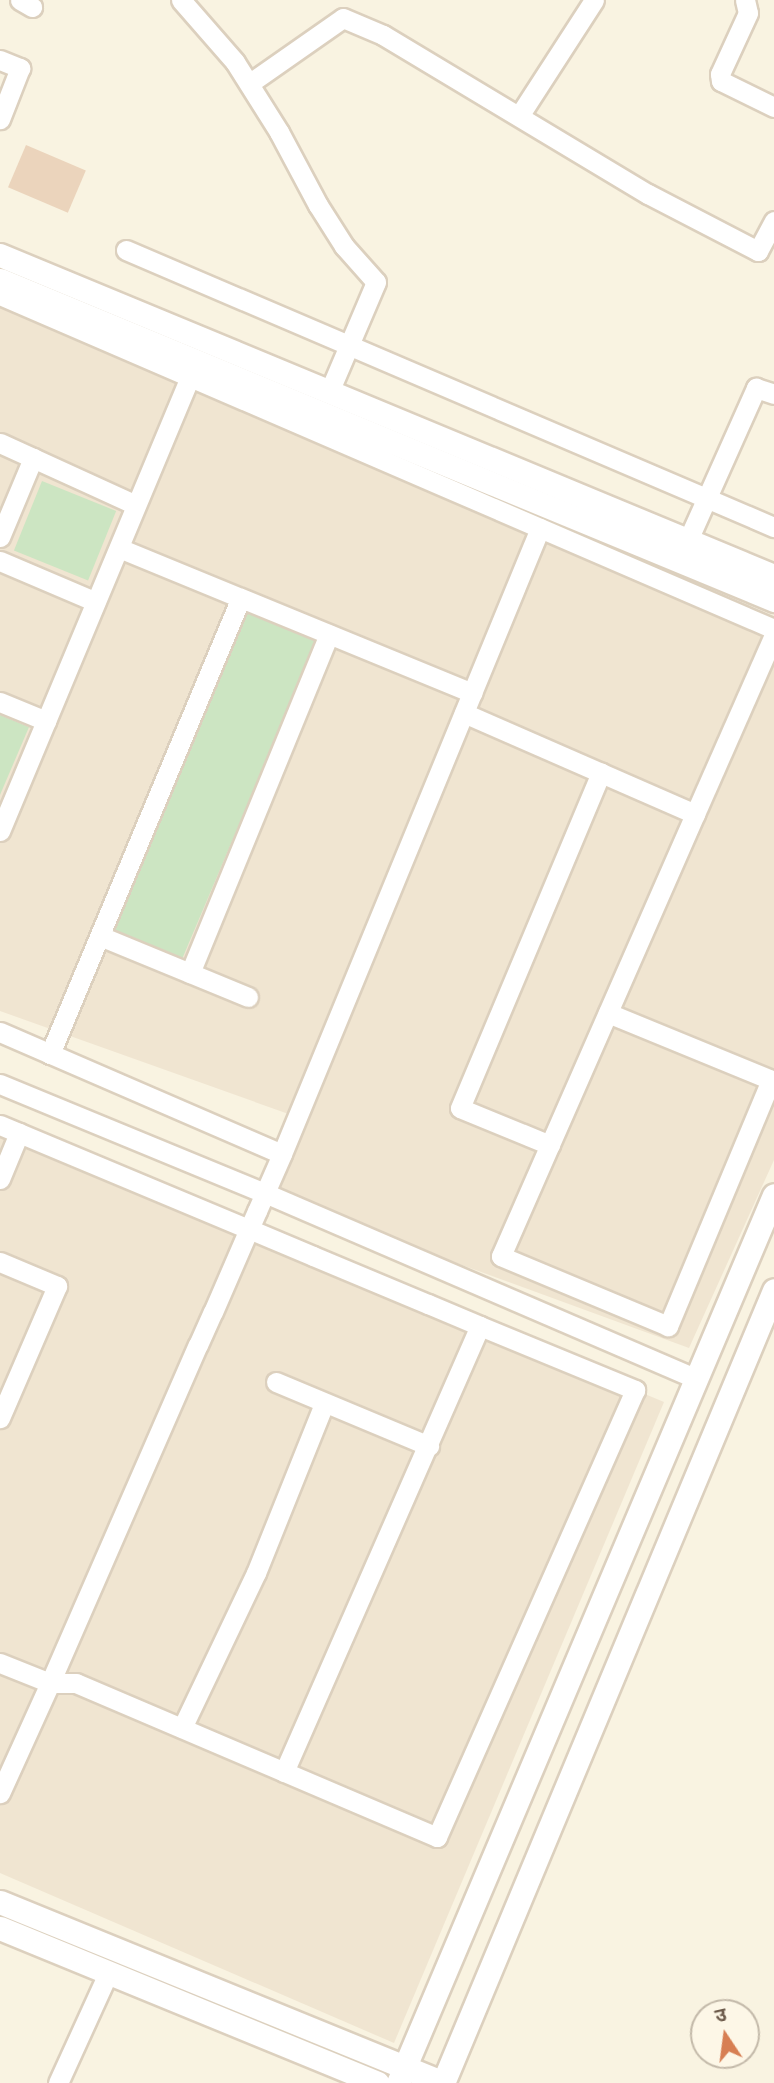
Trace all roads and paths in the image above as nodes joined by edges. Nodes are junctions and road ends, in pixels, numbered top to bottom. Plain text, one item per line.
1 (181, 0) edge
2 (594, 0) edge
3 (745, 0) edge
4 (0, 60) edge
5 (250, 83) junction
6 (774, 107) edge
7 (519, 116) junction
8 (0, 119) edge
9 (774, 222) edge
10 (126, 250) dead end
11 (766, 254) edge
12 (0, 255) edge
13 (0, 280) edge
14 (0, 295) edge
15 (350, 347) junction
16 (190, 377) junction
17 (329, 392) junction
18 (774, 394) edge
19 (0, 443) edge
20 (33, 458) junction
21 (707, 499) junction
22 (136, 505) junction
23 (774, 527) edge
24 (540, 528) junction
25 (0, 537) edge
26 (688, 541) junction
27 (118, 548) junction
28 (0, 561) edge
29 (774, 576) edge
30 (241, 598) junction
31 (774, 600) edge
32 (96, 603) junction
33 (774, 629) edge
34 (329, 635) junction
35 (774, 635) edge
36 (472, 693) junction
37 (0, 702) edge
38 (464, 713) junction
39 (46, 721) junction
40 (601, 772) junction
41 (695, 814) junction
42 (0, 831) edge
43 (100, 936) junction
44 (190, 973) junction
45 (248, 997) dead end
46 (608, 1013) junction
47 (0, 1032) edge
48 (50, 1054) junction
49 (0, 1084) edge
50 (0, 1125) edge
51 (19, 1133) junction
52 (550, 1145) junction
53 (282, 1154) junction
54 (0, 1179) edge
55 (265, 1194) junction
56 (774, 1195) edge
57 (249, 1229) junction
58 (0, 1262) edge
59 (774, 1290) edge
60 (480, 1326) junction
61 (696, 1379) junction
62 (276, 1382) dead end
63 (324, 1404) junction
64 (0, 1418) edge
65 (429, 1446) junction
66 (0, 1663) edge
67 (50, 1683) junction
68 (182, 1728) junction
69 (284, 1772) junction
70 (0, 1793) edge
71 (0, 1902) edge
72 (0, 1927) edge
73 (109, 1971) junction
74 (401, 2075) edge
75 (58, 2083) edge
76 (377, 2083) edge
77 (443, 2083) edge

1 - 5 street
2 - 7 street
3 - 6 street
4 - 8 street
5 - 7 street
5 - 15 street
7 - 11 street
9 - 11 street
10 - 15 street
12 - 17 street
13 - 31 street
14 - 16 street
15 - 17 street
15 - 21 street
16 - 22 street
16 - 24 street
17 - 26 street
18 - 21 street
19 - 20 street
20 - 22 street
20 - 25 street
21 - 23 street
21 - 26 street
22 - 27 street
24 - 33 street
24 - 36 street
26 - 29 street
27 - 30 street
27 - 32 street
28 - 32 street
30 - 34 street
30 - 43 street
32 - 39 street
34 - 36 street
34 - 44 street
35 - 41 street
36 - 38 street
37 - 39 street
38 - 40 street
38 - 53 street
39 - 42 street
40 - 41 street
40 - 52 street
41 - 46 street
43 - 44 street
43 - 48 street
44 - 45 street
46 - 52 street
46 - 52 street
47 - 48 street
48 - 53 street
49 - 55 street
50 - 51 street
51 - 54 street
51 - 57 street
53 - 55 street
55 - 57 street
55 - 61 street
56 - 61 street
57 - 60 street
57 - 67 street
58 - 64 street
59 - 77 street
60 - 65 street
60 - 69 street
61 - 74 street
62 - 63 street
63 - 65 street
63 - 68 street
65 - 69 street
66 - 67 street
67 - 68 street
67 - 70 street
68 - 69 street
71 - 74 street
72 - 73 street
73 - 75 street
73 - 76 street
74 - 77 street

